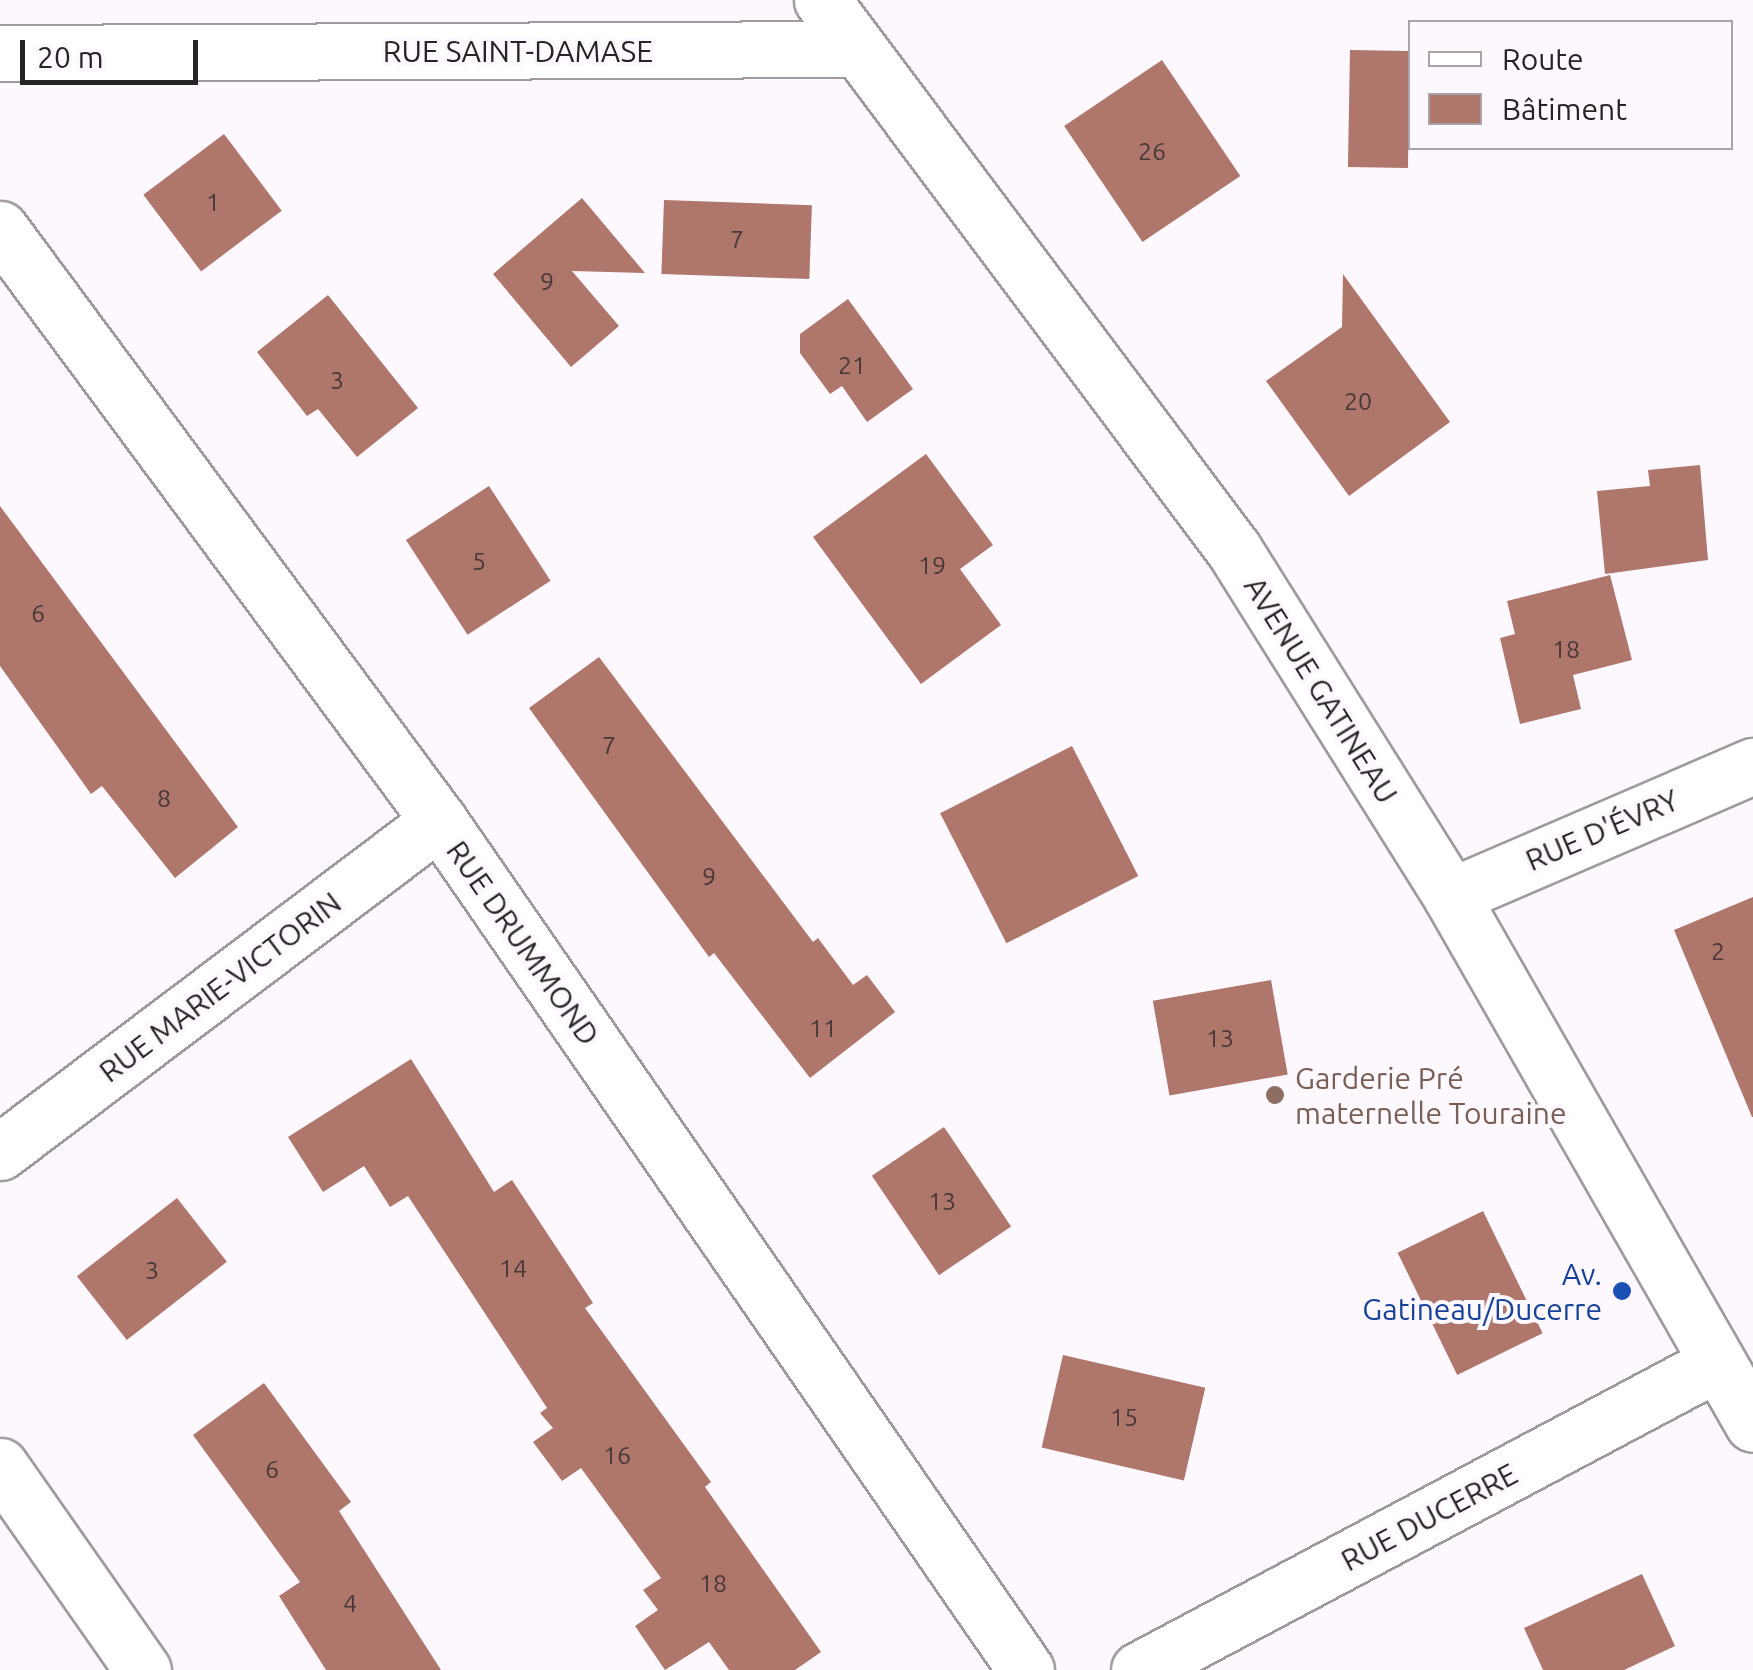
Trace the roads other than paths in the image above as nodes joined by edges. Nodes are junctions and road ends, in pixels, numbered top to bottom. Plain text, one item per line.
1 (822, 0) edge
2 (856, 49) junction
3 (0, 53) edge
4 (0, 230) edge
5 (1753, 766) edge
6 (439, 821) junction
7 (1451, 896) junction
8 (0, 1152) edge
9 (1718, 1363) junction
10 (1753, 1424) edge
11 (0, 1466) edge
12 (143, 1670) edge
13 (1026, 1670) edge
14 (1139, 1670) edge

1 - 2 street, AVENUE GATINEAU
2 - 3 street, RUE SAINT-DAMASE
2 - 7 street, AVENUE GATINEAU
4 - 6 street, RUE DRUMMOND
5 - 7 street, RUE D'ÉVRY
6 - 8 street, RUE MARIE-VICTORIN
6 - 13 street, RUE DRUMMOND
7 - 9 street, AVENUE GATINEAU
9 - 10 street, AVENUE GATINEAU
9 - 14 street, RUE DUCERRE
11 - 12 street

